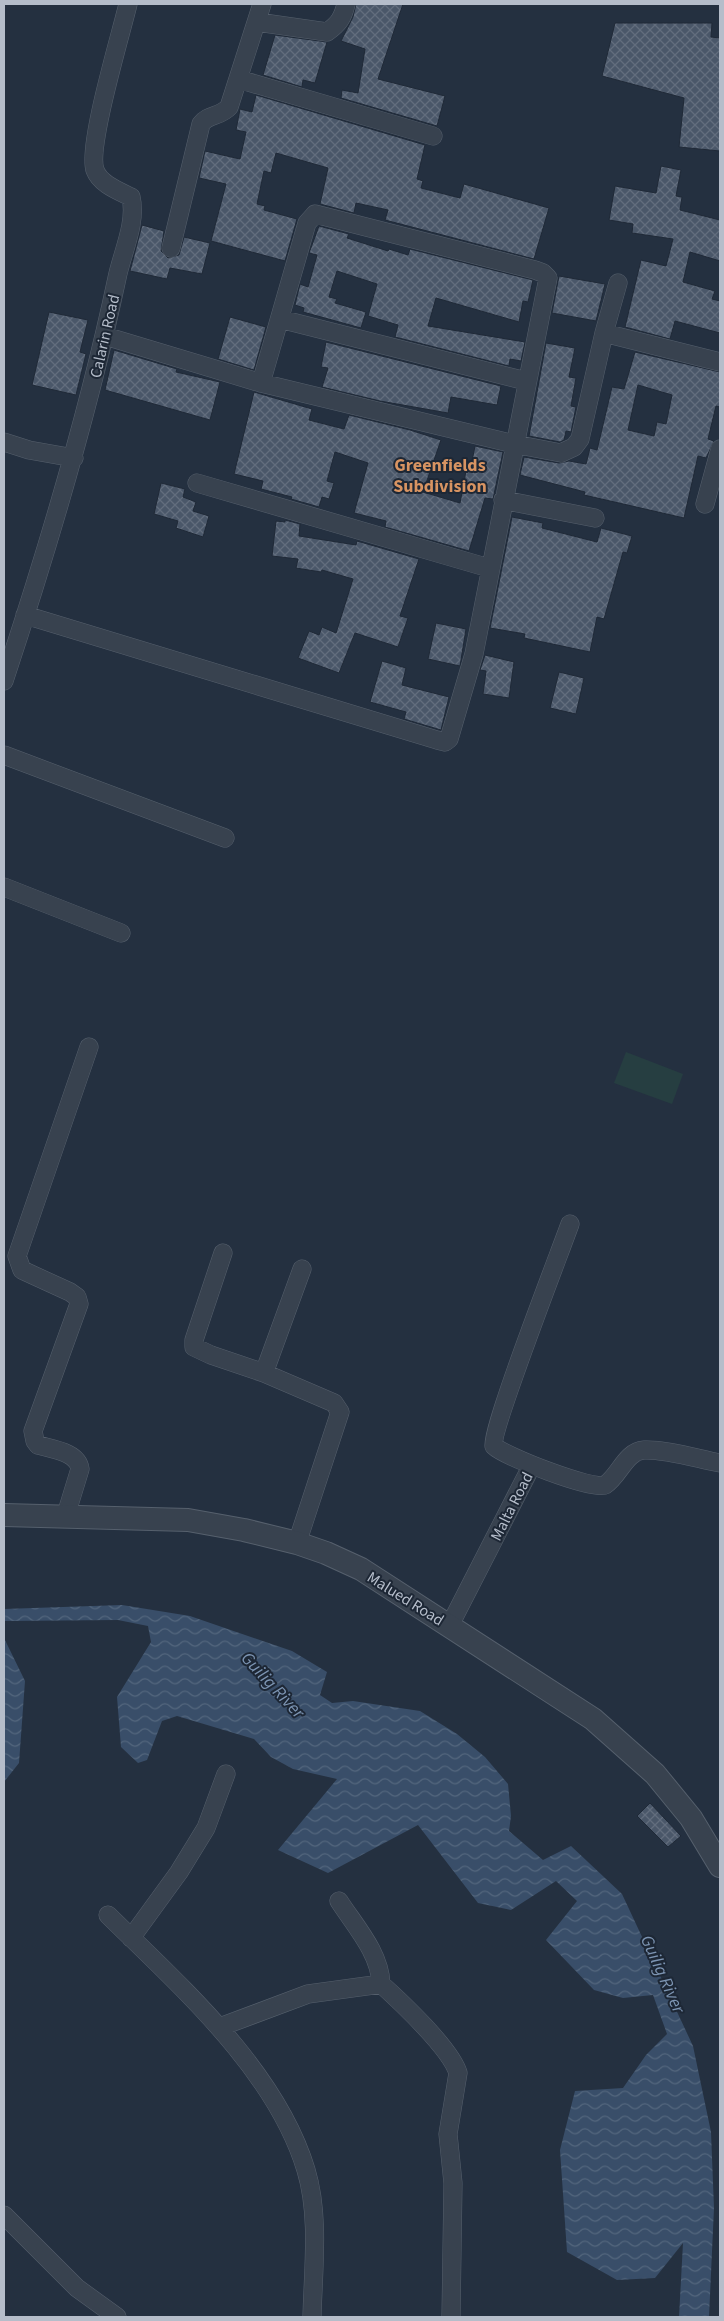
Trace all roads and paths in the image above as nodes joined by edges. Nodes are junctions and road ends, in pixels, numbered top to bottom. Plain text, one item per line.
1 (128, 4) edge
2 (262, 4) edge
3 (346, 4) edge
4 (257, 22) junction
5 (238, 79) junction
6 (433, 136) dead end
7 (171, 248) dead end
8 (618, 283) dead end
9 (280, 318) junction
10 (604, 334) junction
11 (105, 336) junction
12 (720, 362) edge
13 (526, 381) junction
14 (261, 383) junction
15 (4, 442) edge
16 (514, 444) junction
17 (720, 448) edge
18 (74, 458) junction
19 (197, 483) dead end
20 (503, 500) junction
21 (705, 504) dead end
22 (595, 518) dead end
23 (489, 568) junction
24 (25, 616) junction
25 (4, 681) edge
26 (4, 755) edge
27 (225, 838) dead end
28 (4, 887) edge
29 (121, 933) dead end
30 (89, 1047) dead end
31 (570, 1224) dead end
32 (223, 1253) dead end
33 (302, 1270) dead end
34 (264, 1373) junction
35 (720, 1463) edge
36 (532, 1465) junction
37 (4, 1515) edge
38 (65, 1518) junction
39 (297, 1544) junction
40 (450, 1625) junction
41 (226, 1774) dead end
42 (720, 1866) edge
43 (339, 1901) dead end
44 (108, 1915) dead end
45 (132, 1938) junction
46 (381, 1984) junction
47 (220, 2028) junction
48 (4, 2214) edge
49 (117, 2317) edge
50 (312, 2317) edge
51 (451, 2317) edge

1 - 11 street, Calarin Road
2 - 4 street
3 - 4 street
4 - 5 street
5 - 6 street
5 - 7 street
8 - 10 street
9 - 13 street
9 - 13 street
9 - 14 street
10 - 12 street
10 - 16 street
11 - 14 street
11 - 18 street, Calarin Road
13 - 16 street
14 - 16 street
15 - 18 street
16 - 20 street
17 - 21 street
18 - 24 street, Calarin Road
19 - 23 street
20 - 22 street
20 - 23 street
23 - 24 street
24 - 25 street, Calarin Road
26 - 27 street
28 - 29 street
30 - 38 street
31 - 36 street
32 - 34 street
33 - 34 street
34 - 39 street
35 - 36 street, Malta Road
36 - 40 street, Malta Road
37 - 38 street, Malued Road
38 - 39 street, Malued Road
39 - 40 street, Malued Road
40 - 42 street, Malued Road
41 - 45 street
43 - 46 street
44 - 45 street
45 - 47 street
46 - 47 street
46 - 51 street
47 - 50 street
48 - 49 street

